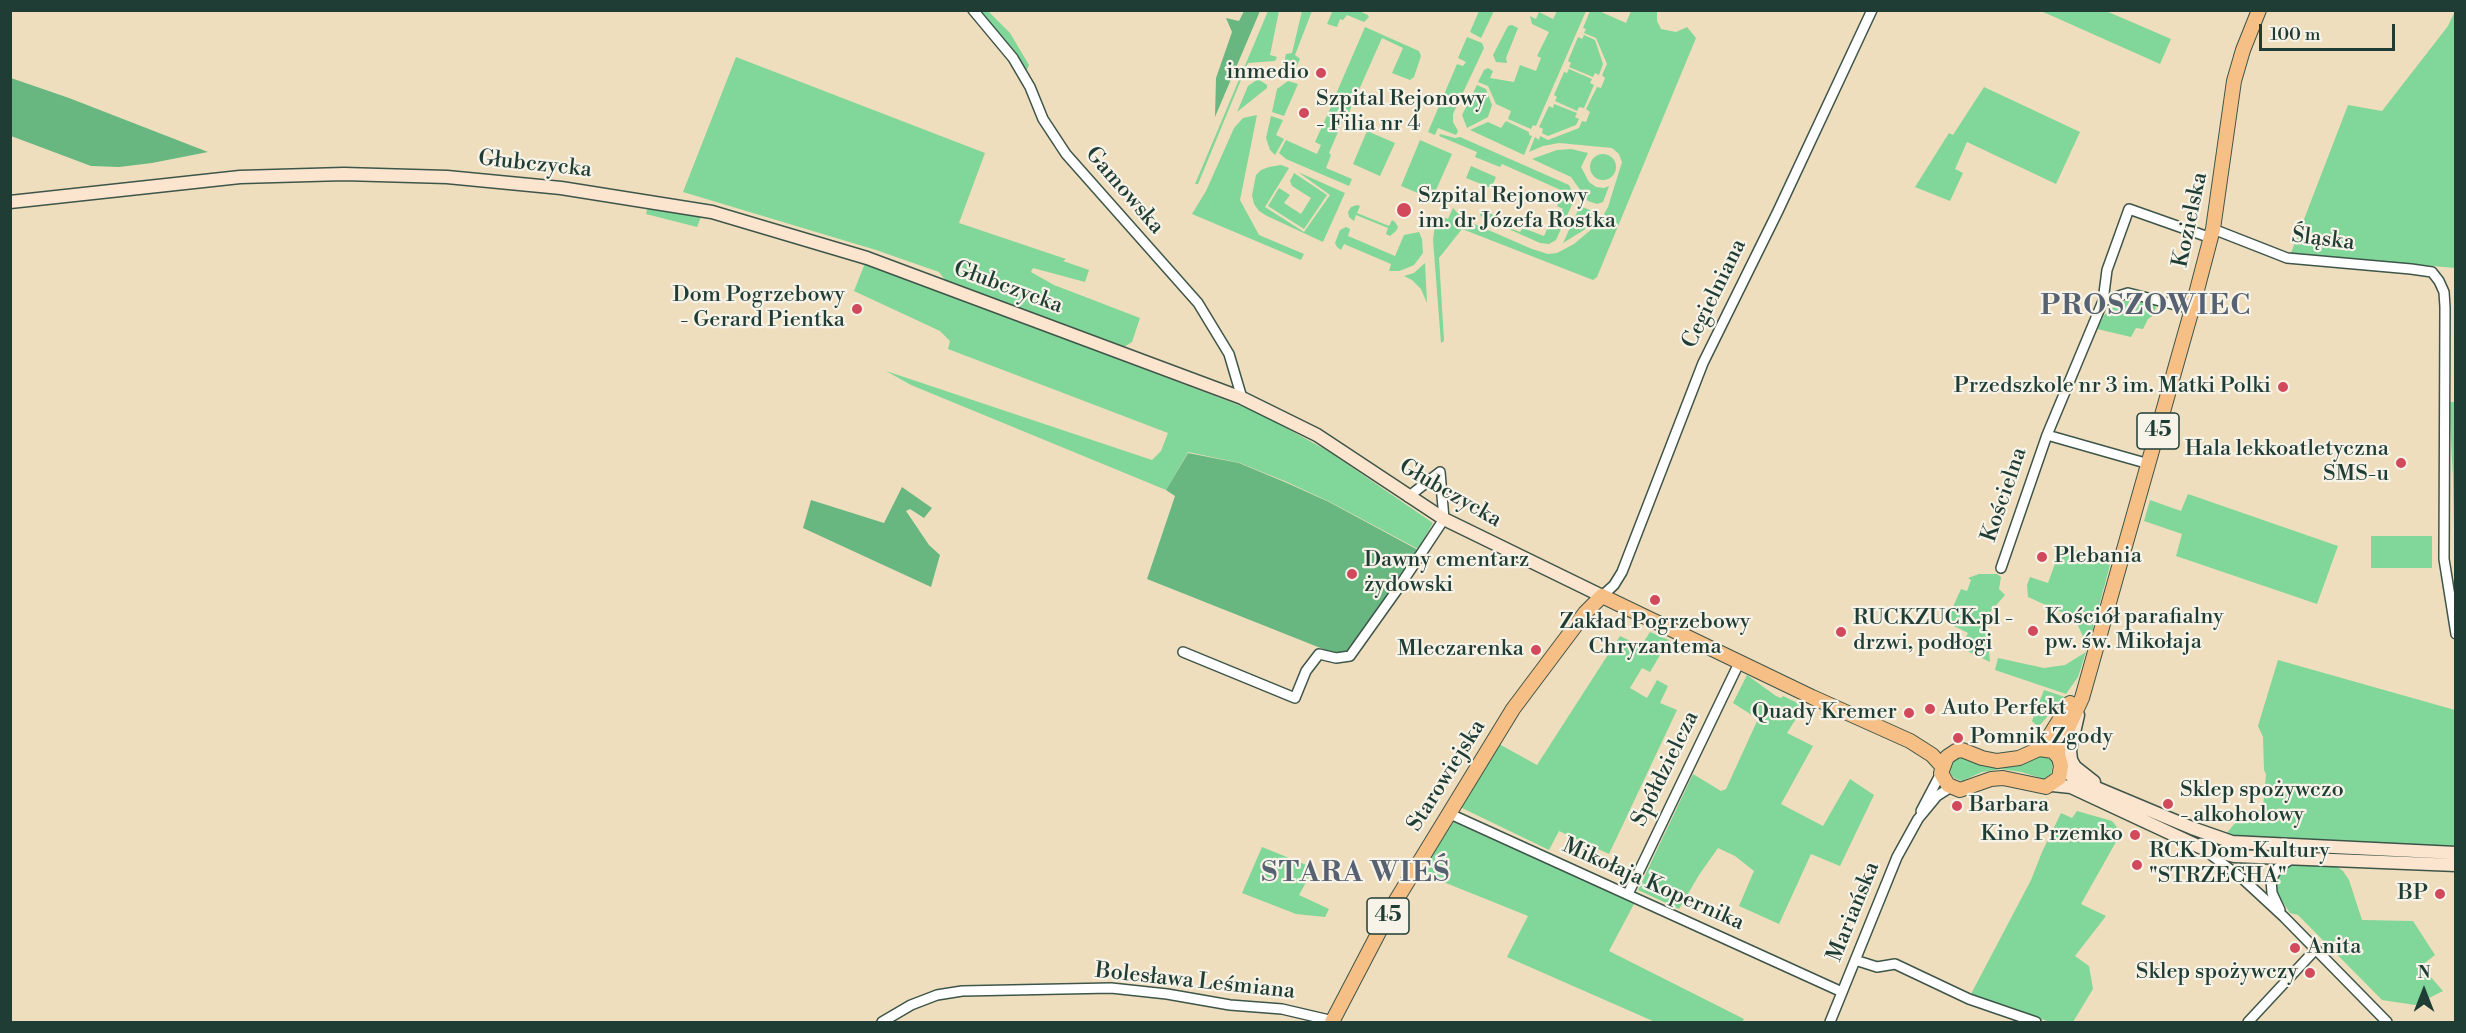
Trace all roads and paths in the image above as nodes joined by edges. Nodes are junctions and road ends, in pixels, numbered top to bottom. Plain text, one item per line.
1 (973, 10) edge
2 (1872, 10) edge
3 (2259, 10) edge
4 (10, 202) edge
5 (2212, 234) junction
6 (2103, 301) junction
7 (2192, 309) junction
8 (1242, 398) junction
9 (2047, 435) junction
10 (2149, 464) junction
11 (1408, 497) junction
12 (1444, 519) junction
13 (2001, 568) dead end
14 (1602, 596) junction
15 (2456, 634) edge
16 (1183, 652) dead end
17 (1740, 661) junction
18 (2086, 679) junction
19 (2082, 698) junction
20 (1910, 741) junction
21 (2042, 748) junction
22 (1952, 752) junction
23 (2059, 760) junction
24 (1942, 769) junction
25 (2052, 785) junction
26 (1951, 787) junction
27 (2107, 791) junction
28 (1448, 813) junction
29 (1918, 819) junction
30 (2202, 848) junction
31 (2456, 853) edge
32 (2291, 859) junction
33 (2456, 865) edge
34 (1628, 894) junction
35 (2284, 917) junction
36 (2315, 950) junction
37 (1855, 960) junction
38 (1842, 992) junction
39 (1331, 1022) edge
40 (882, 1023) edge
41 (1830, 1023) edge
42 (2036, 1023) edge
43 (2248, 1023) edge
44 (2387, 1023) edge

1 - 8 street, Gamowska
2 - 14 street, Cegielniana
3 - 5 main road, Kozielska / 45
4 - 8 main road, Głubczycka
5 - 6 street, Kościelna
5 - 7 main road, Kozielska / 45
5 - 15 street, Śląska
6 - 7 street
6 - 9 street, Kościelna
7 - 10 main road, Kozielska / 45
8 - 11 main road, Głubczycka
9 - 10 street, Kościelna
9 - 13 street, Kościelna
10 - 18 main road, Kozielska / 45
11 - 12 main road, Głubczycka
11 - 12 street
12 - 14 main road, Głubczycka
12 - 16 street
14 - 17 main road, Głubczycka
14 - 28 main road, Starowiejska / 45
17 - 20 main road, Głubczycka
17 - 34 street, Spółdzielcza
18 - 19 main road, Kozielska / 45
18 - 21 main road, Kozielska / 45
19 - 23 main road, Kozielska / 45
19 - 27 main road
20 - 22 main road, Głubczycka
20 - 24 main road, Głubczycka
21 - 22 main road, Głubczycka
21 - 23 main road
22 - 24 main road
23 - 25 main road, 45
23 - 27 main road
24 - 26 main road, Głubczycka
24 - 29 street, Mariańska
25 - 26 main road
25 - 30 main road
26 - 29 street, Mariańska
27 - 31 main road
28 - 34 street, Mikołaja Kopernika
28 - 39 main road, Starowiejska / 45
29 - 37 street, Mariańska
30 - 32 main road
30 - 35 street
32 - 33 main road
32 - 35 street
34 - 38 street, Mikołaja Kopernika
35 - 36 street
36 - 43 street
36 - 44 street
37 - 38 street, Mariańska
37 - 42 street
38 - 41 street, Mariańska
39 - 40 street, Bolesława Leśmiana

